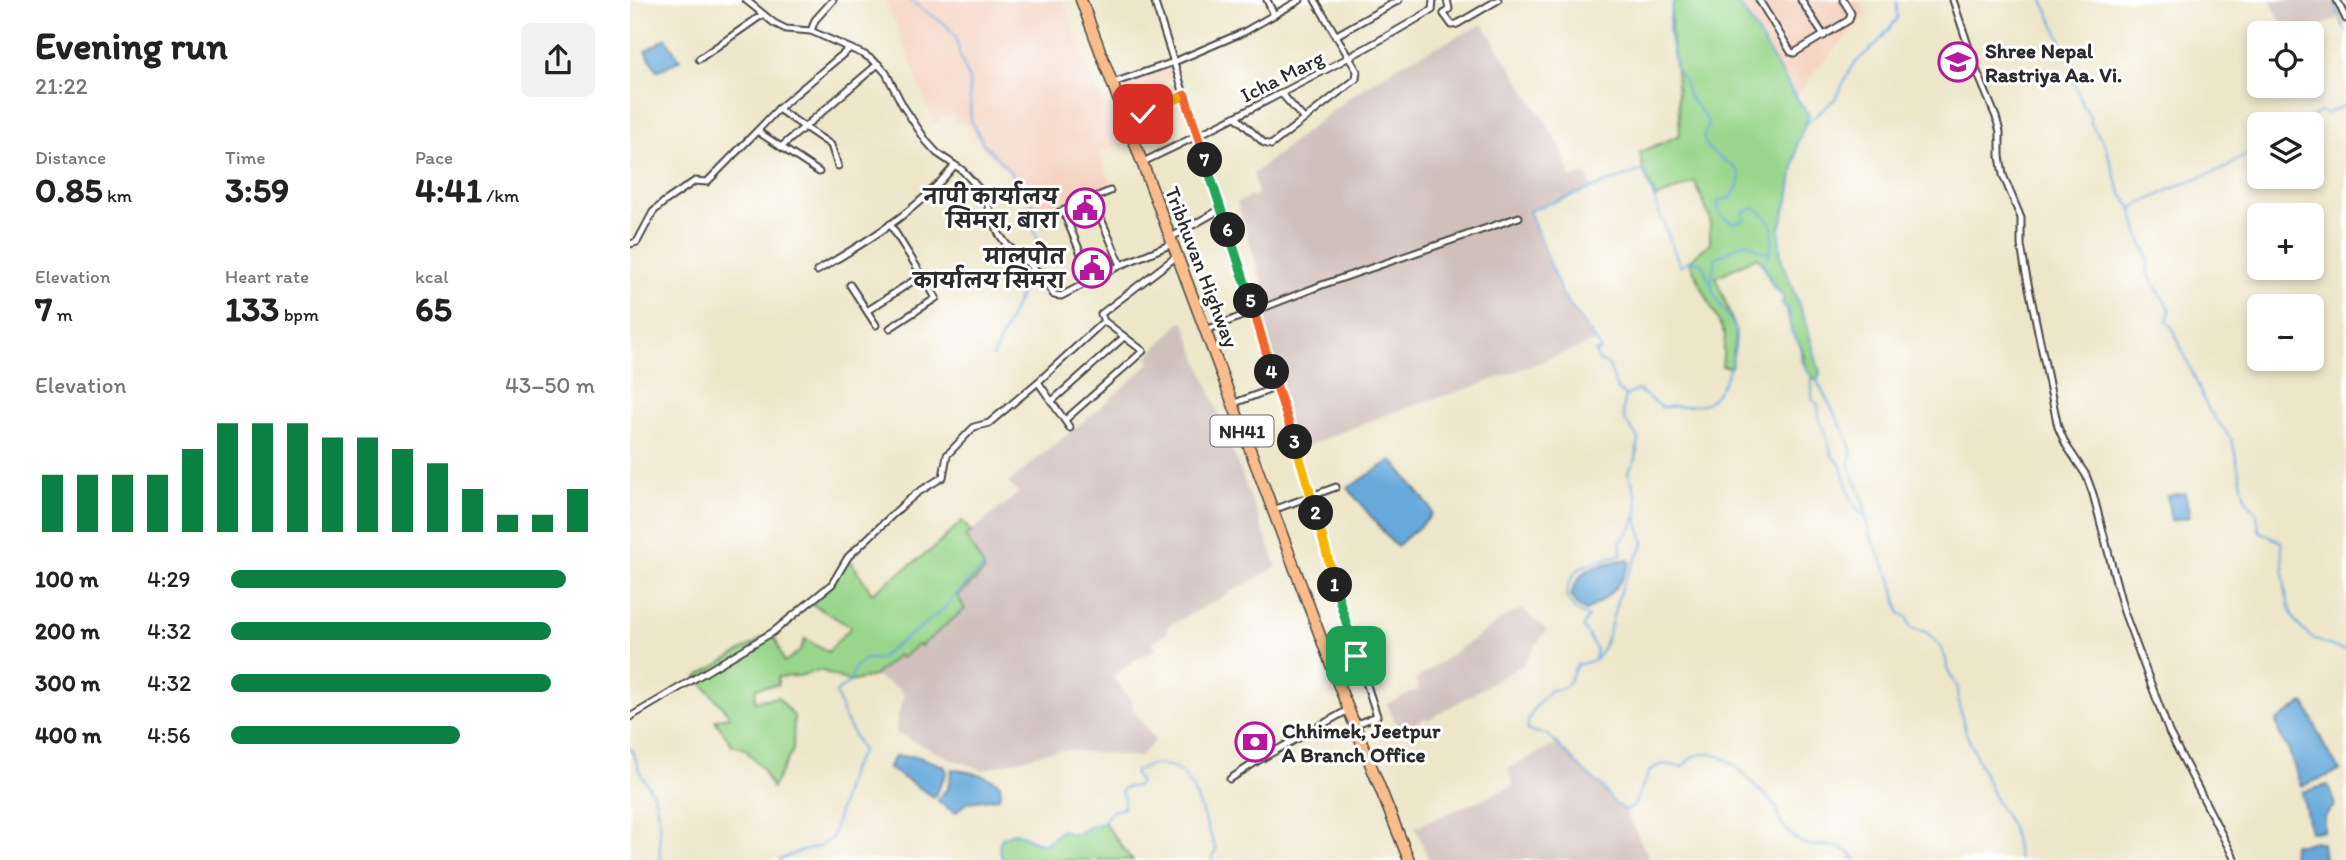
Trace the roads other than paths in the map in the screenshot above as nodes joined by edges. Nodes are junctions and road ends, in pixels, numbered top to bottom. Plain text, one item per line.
1 (746, 0) edge
2 (833, 0) edge
3 (1081, 0) edge
4 (1154, 0) edge
5 (1267, 0) edge
6 (1300, 0) edge
7 (1315, 0) edge
8 (1399, 0) edge
9 (1433, 0) edge
10 (1497, 0) edge
11 (1759, 0) edge
12 (1801, 0) edge
13 (1843, 0) edge
14 (1953, 0) edge
15 (2337, 0) edge
16 (1449, 1) edge
17 (1292, 2) edge
18 (1432, 10) junction
19 (1444, 13) junction
20 (762, 15) junction
21 (1274, 15) junction
22 (2346, 19) edge
23 (811, 31) junction
24 (1335, 36) junction
25 (1824, 36) junction
26 (849, 49) junction
27 (699, 59) dead end
28 (1349, 59) junction
29 (1174, 62) junction
30 (877, 64) junction
31 (1113, 83) junction
32 (1282, 94) junction
33 (1185, 95) junction
34 (778, 109) junction
35 (1236, 117) junction
36 (1304, 119) junction
37 (1127, 121) junction
38 (804, 127) junction
39 (757, 131) junction
40 (1198, 137) junction
41 (781, 147) junction
42 (1143, 163) junction
43 (838, 166) dead end
44 (954, 166) junction
45 (818, 172) dead end
46 (1110, 191) dead end
47 (1092, 198) junction
48 (1221, 209) junction
49 (1063, 211) junction
50 (1519, 217) dead end
51 (1036, 222) dead end
52 (890, 224) junction
53 (1171, 241) junction
54 (630, 244) edge
55 (1177, 256) junction
56 (1121, 265) junction
57 (817, 271) dead end
58 (922, 275) junction
59 (1092, 280) junction
60 (850, 285) dead end
61 (1254, 310) junction
62 (867, 311) junction
63 (1104, 321) junction
64 (876, 325) dead end
65 (890, 328) dead end
66 (1206, 330) junction
67 (1124, 337) junction
68 (1038, 382) junction
69 (1278, 387) junction
70 (1052, 401) junction
71 (1233, 404) junction
72 (1065, 420) junction
73 (1070, 428) dead end
74 (1336, 487) dead end
75 (1312, 495) junction
76 (1273, 510) junction
77 (1348, 710) junction
78 (630, 717) edge
79 (1354, 725) junction
80 (1230, 779) dead end
81 (1409, 860) edge
82 (2235, 860) edge

1 - 20 street
2 - 23 street
3 - 31 highway, Tribhuvan Highway / NH41
4 - 29 street
5 - 21 street
6 - 17 street
7 - 24 street
8 - 24 street
9 - 18 street
10 - 19 street
11 - 25 street
12 - 25 street
13 - 25 street
14 - 82 street
15 - 22 street
16 - 19 street
17 - 21 street
18 - 19 street
18 - 28 street, Icha Marg
20 - 23 street
20 - 27 street
21 - 29 street
23 - 26 street
24 - 28 street
26 - 30 street
26 - 34 street
28 - 32 street, Icha Marg
28 - 36 street
29 - 31 street
29 - 33 street
30 - 38 street
30 - 44 street
31 - 37 highway, Tribhuvan Highway / NH41
32 - 35 street, Icha Marg
32 - 36 street
33 - 37 street
33 - 40 street
34 - 38 street
34 - 39 street
35 - 36 street
35 - 40 street, Icha Marg
37 - 42 highway, Tribhuvan Highway / NH41
38 - 41 street
38 - 43 street
39 - 41 street
39 - 54 street
40 - 42 street, Icha Marg
40 - 48 street
41 - 45 street
42 - 53 highway, Tribhuvan Highway / NH41
44 - 52 street
44 - 59 street
46 - 47 street
47 - 49 street
47 - 56 street
48 - 53 street
48 - 61 street
49 - 51 street
49 - 59 street
50 - 61 street
52 - 57 street
52 - 58 street
53 - 55 highway, Tribhuvan Highway / NH41
53 - 56 street
55 - 63 street
55 - 66 highway, Tribhuvan Highway / NH41
56 - 59 street
58 - 62 street
58 - 65 street
60 - 62 street
61 - 66 street
61 - 69 street
62 - 64 street
63 - 67 street
63 - 68 street
66 - 71 highway, Tribhuvan Highway / NH41
67 - 70 street
67 - 72 street
68 - 70 street
68 - 78 street
69 - 71 street
69 - 75 street
70 - 72 street
71 - 76 highway, Tribhuvan Highway / NH41
72 - 73 street
74 - 75 street
75 - 76 street
75 - 79 street
76 - 77 highway, Tribhuvan Highway / NH41
77 - 79 highway, Tribhuvan Highway / NH41
77 - 80 street
79 - 81 highway, Tribhuvan Highway / NH41

